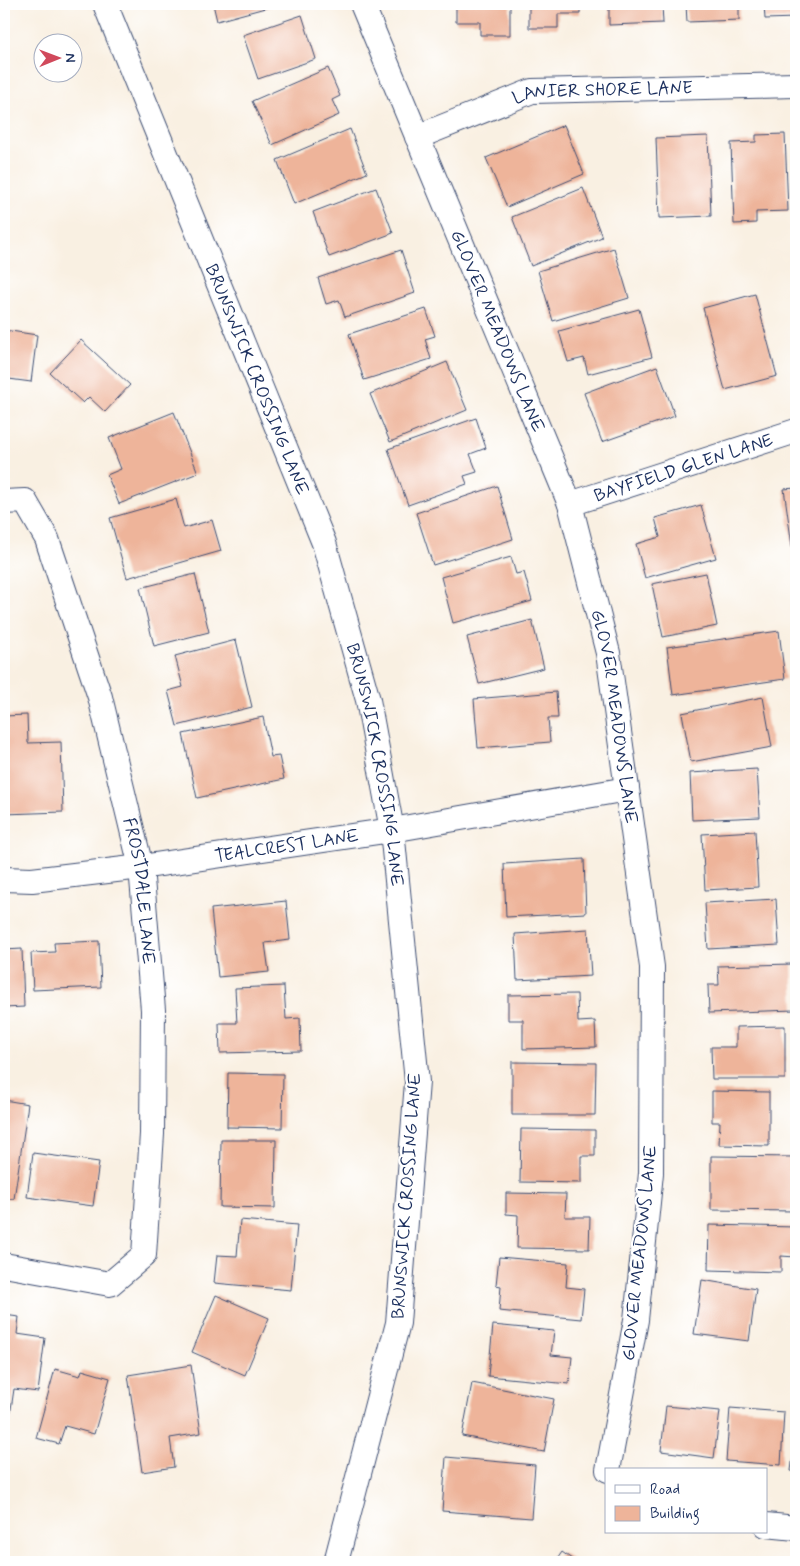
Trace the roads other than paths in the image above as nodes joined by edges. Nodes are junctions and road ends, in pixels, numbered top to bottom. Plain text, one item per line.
1 (105, 4) edge
2 (362, 4) edge
3 (796, 85) edge
4 (417, 137) junction
5 (796, 431) edge
6 (14, 501) edge
7 (570, 504) junction
8 (627, 789) junction
9 (392, 830) junction
10 (141, 867) junction
11 (4, 879) edge
12 (4, 1265) edge
13 (608, 1468) edge
14 (768, 1525) edge
15 (796, 1528) edge
16 (336, 1562) edge

1 - 9 street, BRUNSWICK CROSSING LANE
2 - 4 street, GLOVER MEADOWS LANE
3 - 4 street, LANIER SHORE LANE
4 - 7 street, GLOVER MEADOWS LANE
5 - 7 street, BAYFIELD GLEN LANE
6 - 10 street, FROSTDALE LANE
7 - 8 street, GLOVER MEADOWS LANE
8 - 9 street, TEALCREST LANE
8 - 13 street, GLOVER MEADOWS LANE
9 - 10 street, TEALCREST LANE
9 - 16 street, BRUNSWICK CROSSING LANE
10 - 11 street, TEALCREST LANE
10 - 12 street, FROSTDALE LANE
14 - 15 street

